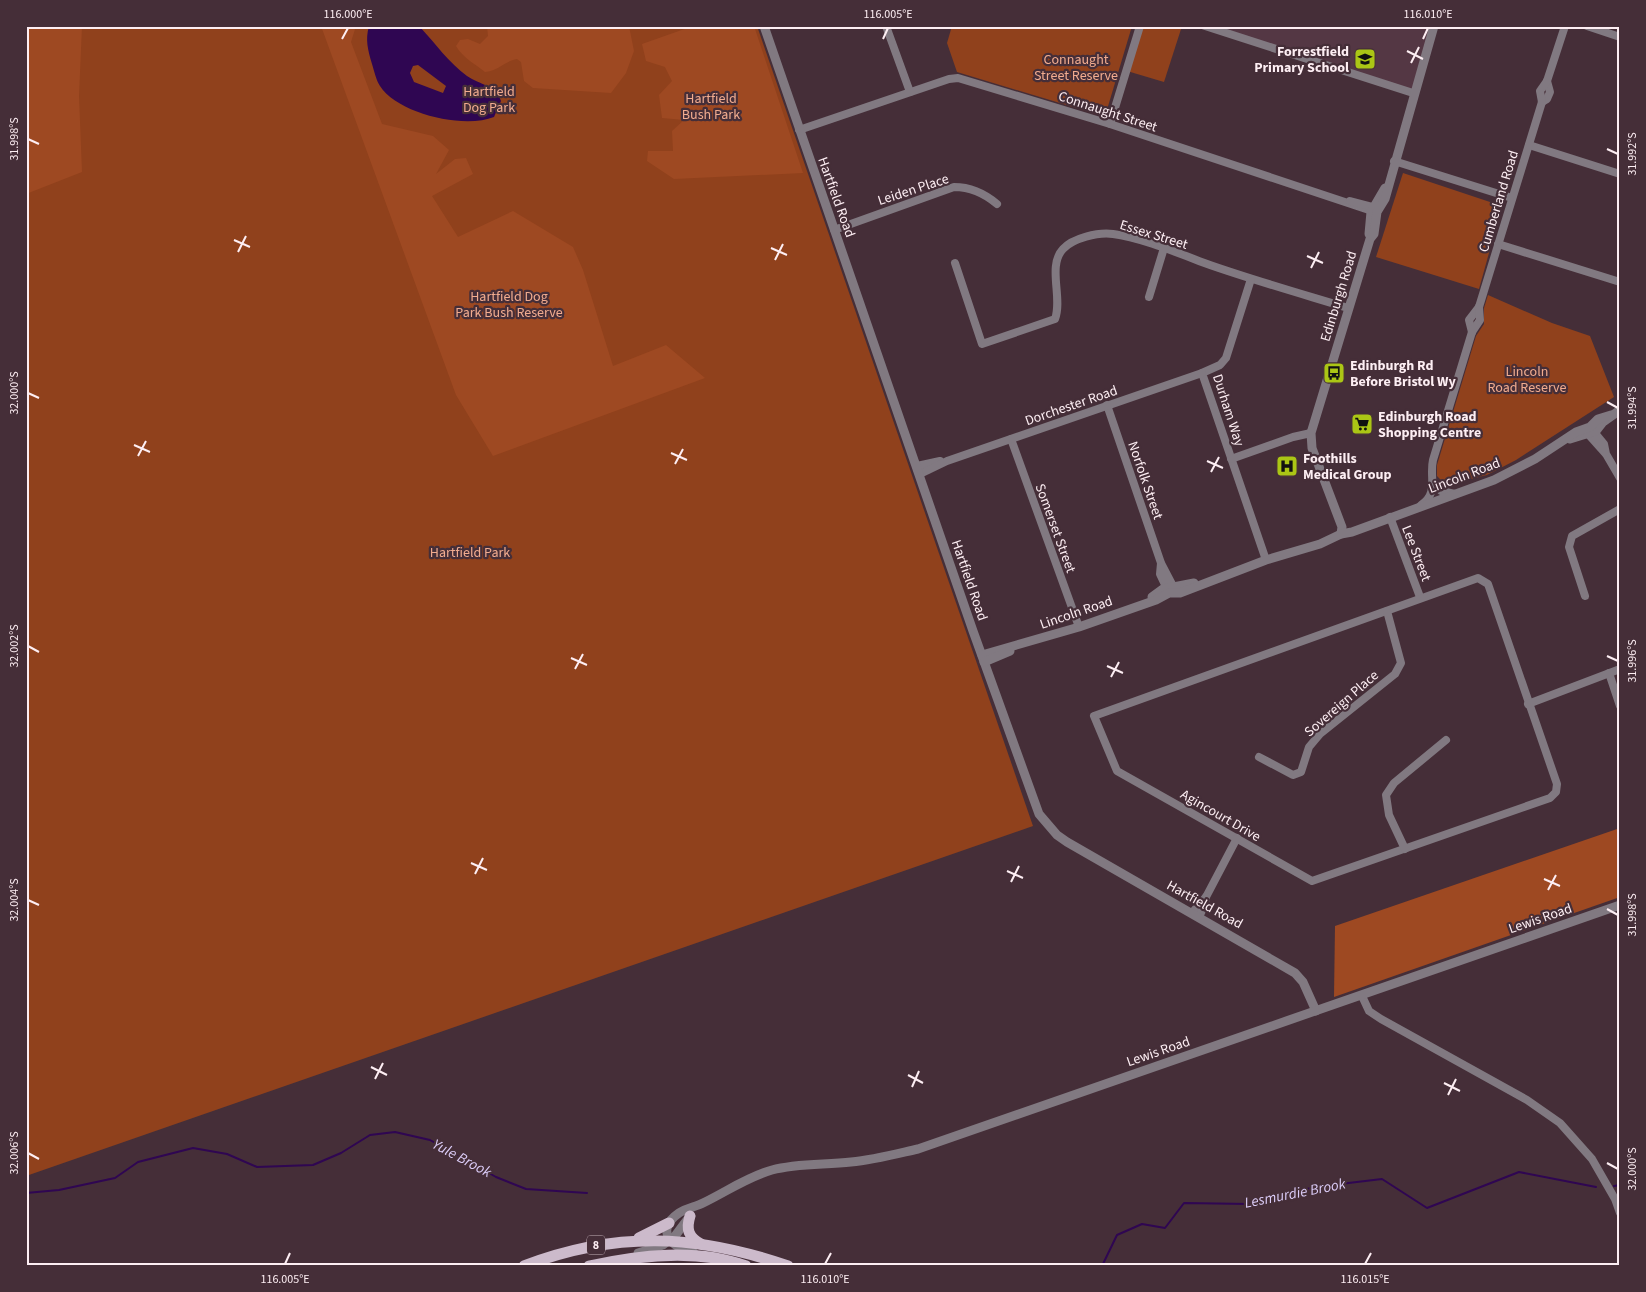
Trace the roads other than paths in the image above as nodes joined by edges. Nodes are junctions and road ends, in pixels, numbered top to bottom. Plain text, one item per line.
1 (764, 26) edge
2 (886, 26) edge
3 (1140, 26) edge
4 (1205, 26) edge
5 (1434, 26) edge
6 (1565, 26) edge
7 (1587, 26) edge
8 (1620, 37) edge
9 (910, 92) junction
10 (1414, 93) junction
11 (1110, 124) junction
12 (800, 133) junction
13 (1529, 145) junction
14 (1394, 161) junction
15 (1620, 174) edge
16 (1512, 198) junction
17 (998, 204) dead end
18 (1374, 210) junction
19 (834, 230) junction
20 (1498, 244) junction
21 (1164, 248) junction
22 (955, 263) dead end
23 (1251, 279) junction
24 (1620, 282) edge
25 (1149, 297) dead end
26 (1348, 308) junction
27 (1202, 373) junction
28 (1107, 405) junction
29 (1620, 410) edge
30 (1592, 431) junction
31 (1311, 433) junction
32 (1011, 438) junction
33 (1231, 459) junction
34 (918, 470) junction
35 (1620, 478) edge
36 (1435, 487) junction
37 (1457, 493) junction
38 (1438, 499) junction
39 (1419, 506) junction
40 (1620, 509) edge
41 (1390, 517) junction
42 (1340, 530) junction
43 (1266, 560) junction
44 (1169, 589) junction
45 (1585, 596) dead end
46 (1420, 597) junction
47 (1386, 611) junction
48 (1079, 627) junction
49 (983, 658) junction
50 (1620, 669) edge
51 (1609, 673) junction
52 (1528, 704) junction
53 (1620, 706) edge
54 (1446, 740) dead end
55 (1259, 757) dead end
56 (1237, 838) junction
57 (1405, 849) junction
58 (1620, 905) edge
59 (1196, 915) junction
60 (1362, 996) junction
61 (1316, 1011) junction
62 (702, 1204) junction
63 (1620, 1213) edge
64 (690, 1216) junction
65 (669, 1223) junction
66 (630, 1240) junction
67 (669, 1240) junction
68 (701, 1244) junction
69 (627, 1257) junction
70 (709, 1257) junction
71 (524, 1266) edge
72 (589, 1266) edge
73 (746, 1266) edge
74 (788, 1266) edge

1 - 12 street, Hartfield Road
2 - 9 street
3 - 11 street
4 - 10 street
5 - 10 street, Edinburgh Road
6 - 13 street, Cumberland Road
7 - 8 street
9 - 11 street, Connaught Street
9 - 12 street, Connaught Street
10 - 14 street, Edinburgh Road
11 - 18 street, Connaught Street
12 - 19 street, Hartfield Road
13 - 15 street
13 - 16 street, Cumberland Road
14 - 16 street
14 - 18 street, Edinburgh Road
16 - 20 street, Cumberland Road
17 - 19 street, Leiden Place
18 - 26 street, Edinburgh Road
19 - 34 street, Hartfield Road
20 - 24 street
20 - 36 street, Cumberland Road
21 - 22 street, Essex Street
21 - 23 street, Essex Street
21 - 25 street
23 - 26 street, Essex Street
23 - 27 street, Durham Way
26 - 31 street, Edinburgh Road
27 - 28 street, Dorchester Road
27 - 33 street, Durham Way
28 - 32 street, Dorchester Road
28 - 44 street, Norfolk Street
29 - 30 street, Lincoln Road
30 - 35 street
30 - 37 street, Lincoln Road
31 - 33 street
31 - 42 street, Edinburgh Road
32 - 34 street, Dorchester Road
32 - 48 street, Somerset Street
33 - 43 street, Durham Way
34 - 49 street, Hartfield Road
36 - 37 street
36 - 38 street, Cumberland Road
36 - 39 street
37 - 38 street, Lincoln Road
38 - 39 street, Lincoln Road
39 - 41 street, Lincoln Road
40 - 45 street
41 - 42 street, Lincoln Road
41 - 46 street, Lee Street
42 - 43 street, Lincoln Road
43 - 44 street, Lincoln Road
44 - 48 street, Lincoln Road
46 - 47 street, Agincourt Drive
46 - 52 street, Agincourt Drive
47 - 55 street, Sovereign Place
47 - 56 street, Agincourt Drive
48 - 49 street, Lincoln Road
49 - 59 street, Hartfield Road
50 - 51 street
51 - 52 street
51 - 53 street
52 - 57 street, Agincourt Drive
54 - 57 street
56 - 57 street, Agincourt Drive
56 - 59 street
58 - 60 street, Lewis Road
59 - 61 street, Hartfield Road
60 - 61 street, Lewis Road
60 - 63 street
61 - 62 street, Lewis Road
62 - 64 street, Lewis Road
62 - 65 street, Lewis Road
64 - 67 street, Lewis Road
64 - 68 main road
65 - 66 main road
65 - 67 street
66 - 67 main road, 8
66 - 71 main road, 8
67 - 68 main road, 8
67 - 69 street, Lewis Road
67 - 70 street
68 - 74 main road, 8
69 - 70 main road, 8
69 - 72 main road, 8
70 - 73 main road, 8

